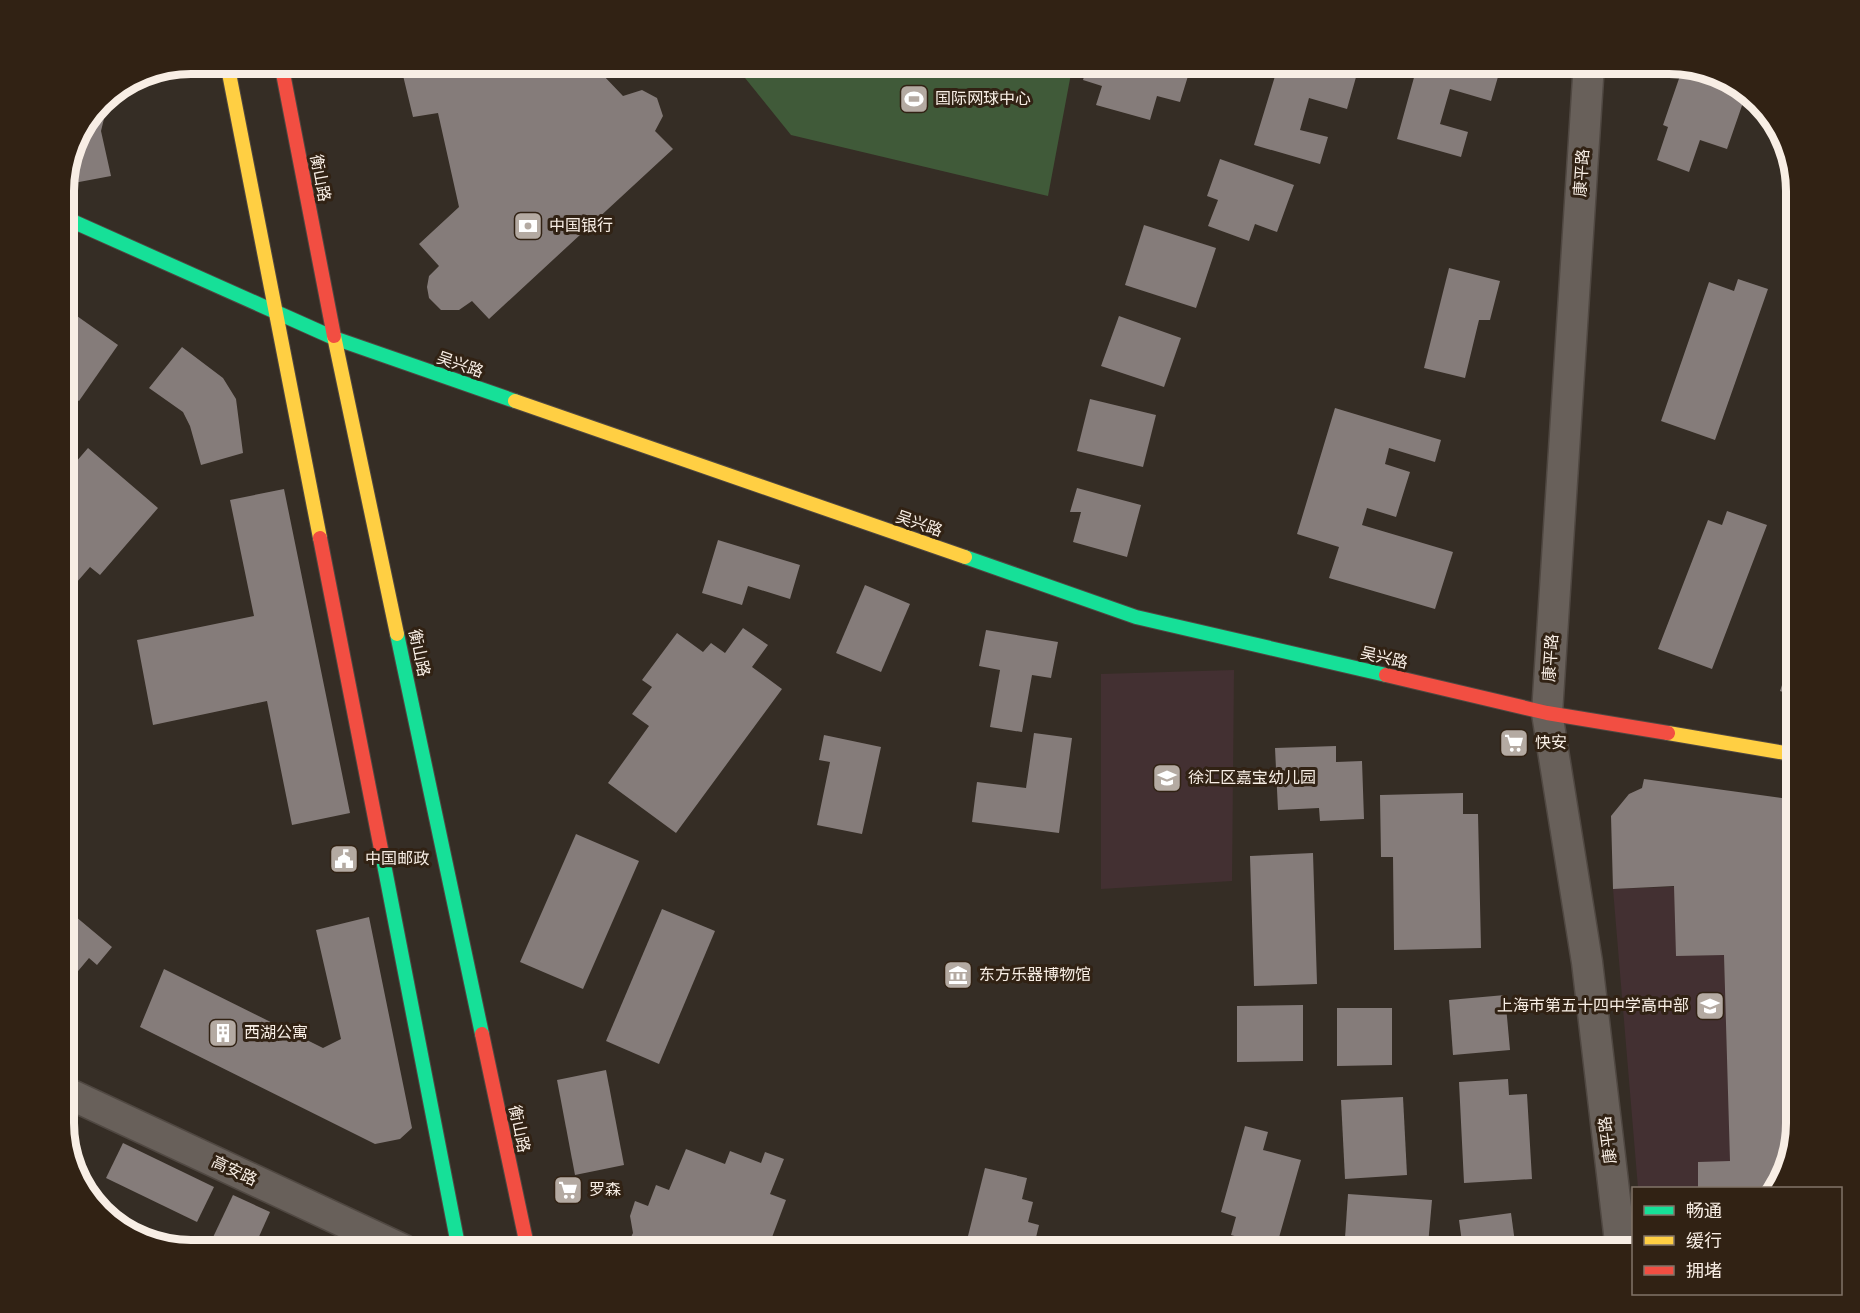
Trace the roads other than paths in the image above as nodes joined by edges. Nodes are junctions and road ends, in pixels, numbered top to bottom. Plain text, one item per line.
1 (229, 74) edge
2 (283, 74) edge
3 (1588, 74) edge
4 (74, 222) edge
5 (274, 310) junction
6 (334, 338) junction
7 (1547, 713) junction
8 (1786, 752) edge
9 (74, 1096) edge
10 (383, 1240) edge
11 (457, 1240) edge
12 (526, 1240) edge
13 (1620, 1240) edge

1 - 5 main road
2 - 6 main road, 衡山路
3 - 7 street, 康平路
4 - 5 main road, 吴兴路
5 - 6 main road, 吴兴路
5 - 11 main road
6 - 7 main road, 吴兴路
6 - 12 main road, 衡山路
7 - 8 main road, 吴兴路
7 - 13 street, 康平路
9 - 10 street, 高安路

